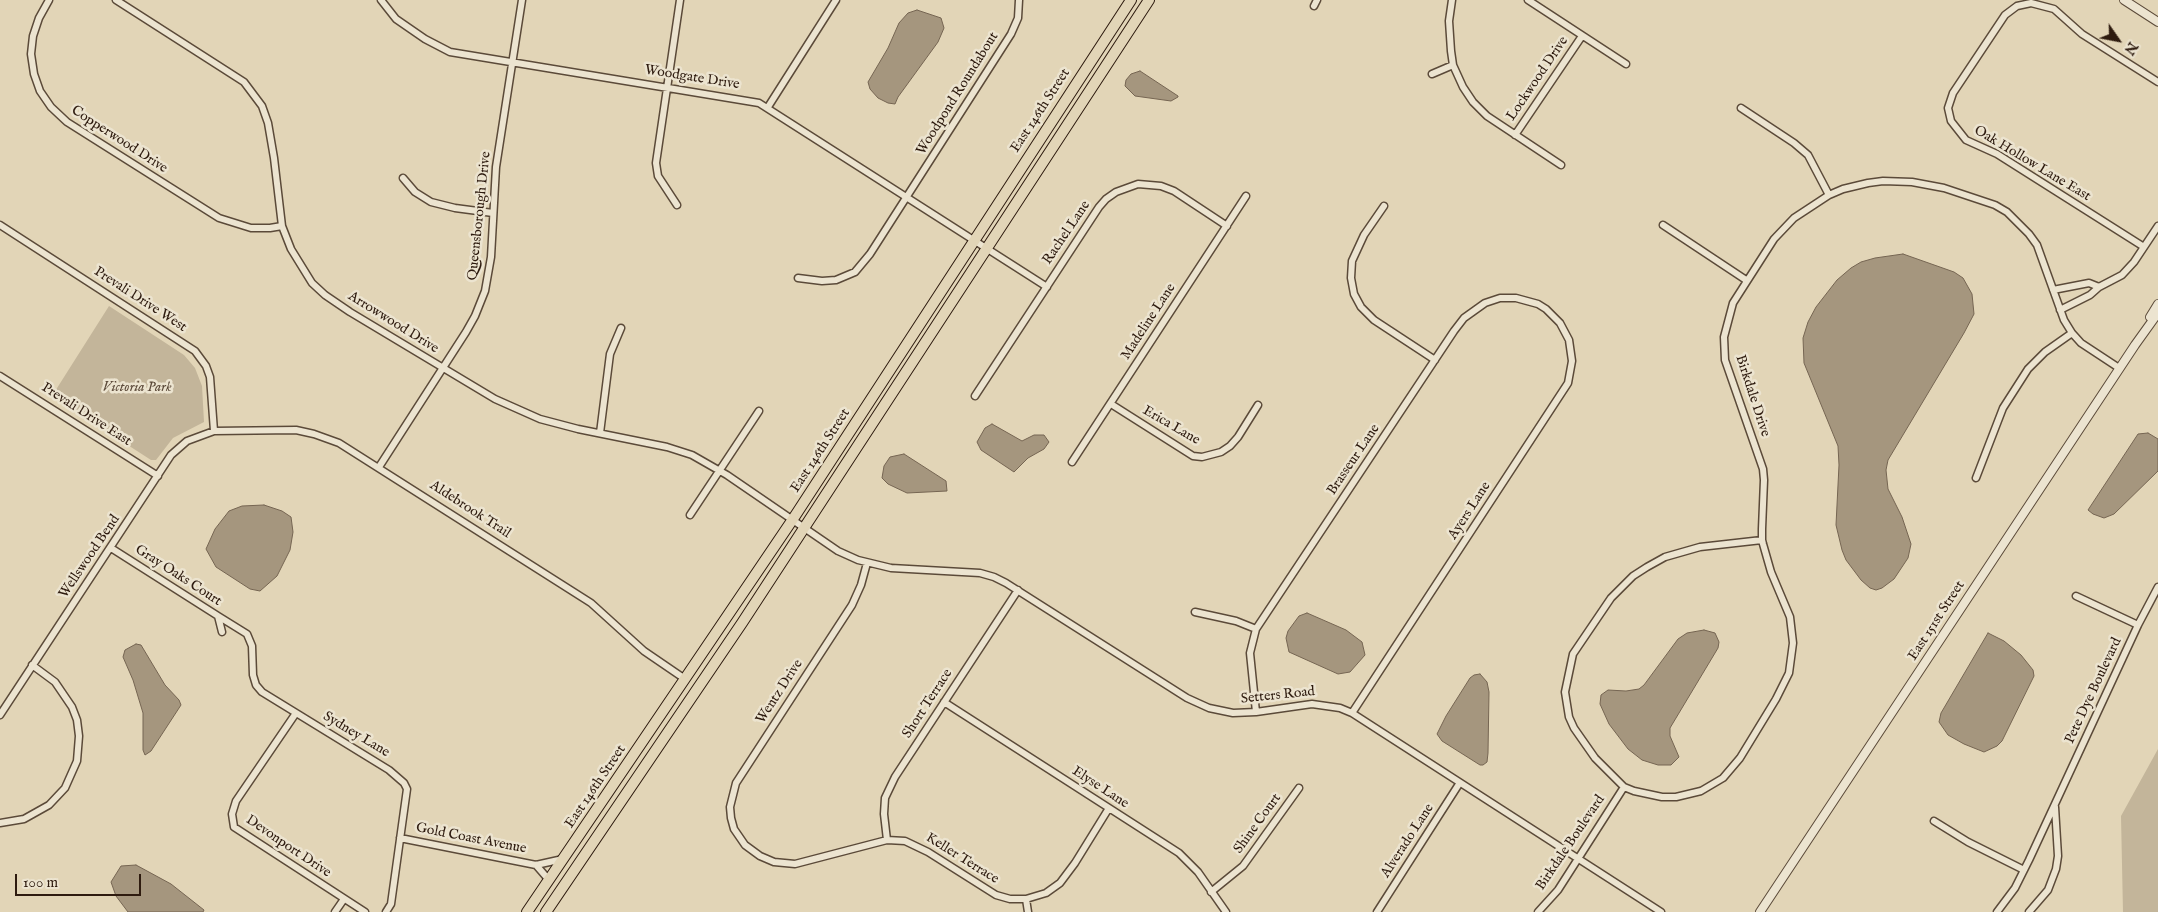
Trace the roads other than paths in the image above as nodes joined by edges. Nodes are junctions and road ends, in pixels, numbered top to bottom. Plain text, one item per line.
1 (49, 0) edge
2 (116, 0) edge
3 (381, 0) edge
4 (522, 0) edge
5 (680, 0) edge
6 (836, 0) edge
7 (1019, 0) edge
8 (1131, 0) edge
9 (1149, 0) edge
10 (1452, 0) edge
11 (1528, 0) edge
12 (2124, 0) edge
13 (2156, 20) edge
14 (1582, 36) junction
15 (512, 63) junction
16 (1626, 64) dead end
17 (1453, 65) junction
18 (1432, 74) dead end
19 (2158, 82) edge
20 (667, 87) junction
21 (768, 107) junction
22 (1741, 108) dead end
23 (1515, 136) junction
24 (1561, 165) dead end
25 (403, 178) dead end
26 (1829, 194) junction
27 (907, 196) junction
28 (1246, 196) dead end
29 (677, 205) dead end
30 (1384, 206) dead end
31 (493, 213) junction
32 (0, 225) edge
33 (1663, 225) dead end
34 (282, 226) junction
35 (1226, 226) junction
36 (2158, 226) edge
37 (980, 243) junction
38 (2144, 247) junction
39 (798, 278) dead end
40 (1746, 280) junction
41 (2099, 286) junction
42 (1046, 287) junction
43 (2054, 290) junction
44 (2158, 304) edge
45 (2060, 310) junction
46 (2158, 313) edge
47 (1553, 315) joint
48 (621, 328) dead end
49 (2072, 333) junction
50 (2135, 345) junction
51 (1435, 360) junction
52 (443, 368) junction
53 (2119, 368) junction
54 (0, 376) edge
55 (975, 396) dead end
56 (1111, 404) junction
57 (1258, 405) dead end
58 (759, 411) dead end
59 (214, 431) junction
60 (600, 433) junction
61 (1072, 462) dead end
62 (379, 467) junction
63 (720, 470) junction
64 (158, 476) junction
65 (1976, 478) dead end
66 (690, 515) dead end
67 (798, 523) junction
68 (1762, 540) junction
69 (111, 548) junction
70 (867, 563) junction
71 (2158, 587) edge
72 (1018, 590) junction
73 (2076, 596) dead end
74 (1195, 612) dead end
75 (218, 616) junction
76 (2138, 625) junction
77 (1256, 629) junction
78 (222, 632) dead end
79 (32, 665) junction
80 (685, 679) junction
81 (944, 702) junction
82 (1256, 712) junction
83 (296, 713) junction
84 (1352, 713) junction
85 (0, 715) edge
86 (1459, 784) junction
87 (1624, 787) junction
88 (1299, 788) dead end
89 (2055, 806) junction
90 (1109, 808) junction
91 (1934, 821) dead end
92 (0, 823) edge
93 (739, 837) joint
94 (400, 838) junction
95 (887, 840) junction
96 (564, 859) junction
97 (1577, 859) junction
98 (536, 865) junction
99 (2024, 870) junction
100 (549, 880) junction
101 (1211, 892) junction
102 (344, 899) junction
103 (1026, 899) junction
104 (335, 912) edge
105 (365, 912) edge
106 (386, 912) edge
107 (527, 912) edge
108 (546, 912) edge
109 (1028, 912) edge
110 (1226, 912) edge
111 (1377, 912) edge
112 (1538, 912) edge
113 (1661, 912) edge
114 (1760, 912) edge
115 (1997, 912) edge
116 (2029, 912) edge

1 - 34 street, Copperwood Drive
2 - 34 street, Arrowwood Drive
3 - 15 street, Woodgate Drive
4 - 15 street, Queensborough Drive
5 - 20 street
6 - 21 street
7 - 27 street, Woodpond Roundabout
8 - 37 main road, East 146th Street
9 - 37 main road, East 146th Street
10 - 17 street
11 - 14 street
12 - 13 street
14 - 16 street
14 - 23 street, Lockwood Drive
15 - 20 street, Woodgate Drive
15 - 31 street, Queensborough Drive
17 - 18 street
17 - 23 street
19 - 38 street, Oak Hollow Lane East
20 - 21 street, Woodgate Drive
20 - 29 street
21 - 27 street, Woodgate Drive
22 - 26 street
23 - 24 street
25 - 31 street
26 - 40 street, Birkdale Drive
26 - 43 street, Birkdale Drive
27 - 37 street, Woodgate Drive
27 - 39 street, Woodpond Roundabout
28 - 35 street, Madeline Lane
30 - 51 street
31 - 52 street, Queensborough Drive
32 - 59 street, Prevali Drive West
33 - 40 street
34 - 52 street, Arrowwood Drive
35 - 42 street, Rachel Lane
35 - 56 street, Madeline Lane
36 - 38 street
37 - 42 street, Woodgate Drive
37 - 67 main road, East 146th Street
37 - 67 main road, East 146th Street
38 - 41 street
40 - 68 street, Birkdale Drive
41 - 43 street
41 - 45 street
42 - 55 street, Rachel Lane
43 - 45 street, Birkdale Drive
44 - 50 street, East 151st Street
45 - 49 street, Birkdale Drive
46 - 50 street, East 151st Street
47 - 51 street, Brasseur Lane
47 - 84 street, Ayers Lane
48 - 60 street
49 - 53 street, Birkdale Drive
49 - 65 street
50 - 53 street, East 151st Street
51 - 77 street, Brasseur Lane
52 - 60 street, Arrowwood Drive
52 - 62 street, Queensborough Drive
53 - 114 street, East 151st Street
54 - 64 street, Prevali Drive East
56 - 57 street, Erica Lane
56 - 61 street, Madeline Lane
58 - 63 street
59 - 62 street, Aldebrook Trail
59 - 64 street, Wellswood Bend
60 - 63 street, Arrowwood Drive
62 - 80 street, Aldebrook Trail
63 - 66 street
63 - 67 street, Arrowwood Drive
64 - 69 street, Wellswood Bend
67 - 70 street, Setters Road
67 - 80 main road, East 146th Street
67 - 108 main road, East 146th Street
68 - 87 street, Birkdale Drive
68 - 87 street
69 - 75 street, Gray Oaks Court
69 - 79 street, Wellswood Bend
70 - 72 street, Setters Road
70 - 93 street, Wentz Drive
71 - 76 street, Pete Dye Boulevard
72 - 81 street, Short Terrace
72 - 82 street, Setters Road
73 - 76 street
74 - 77 street
75 - 78 street, Gray Oaks Court
75 - 83 street, Sydney Lane
76 - 89 street, Pete Dye Boulevard
77 - 82 street, Brasseur Lane
79 - 85 street, Wellswood Bend
79 - 92 street
80 - 96 main road, East 146th Street
81 - 90 street, Elyse Lane
81 - 95 street, Short Terrace
82 - 84 street, Setters Road
83 - 94 street, Sydney Lane
83 - 102 street, Devonport Drive
84 - 86 street, Setters Road
86 - 97 street, Setters Road
86 - 111 street, Alverado Lane
87 - 97 street, Birkdale Boulevard
88 - 101 street, Shine Court
89 - 99 street, Pete Dye Boulevard
89 - 116 street, Pete Dye Boulevard
90 - 101 street, Elyse Lane
90 - 103 street, Keller Terrace
91 - 99 street
93 - 95 street, Keller Terrace
94 - 98 street, Gold Coast Avenue
94 - 106 street, Sydney Lane
95 - 103 street, Keller Terrace
96 - 98 street, Gold Coast Avenue
96 - 100 main road, East 146th Street
97 - 112 street, Birkdale Boulevard
97 - 113 street, Setters Road
98 - 100 street, Gold Coast Avenue
99 - 115 street, Pete Dye Boulevard
100 - 107 main road, East 146th Street
101 - 110 street, Elyse Lane
102 - 104 street
102 - 105 street, Devonport Drive
103 - 109 street

